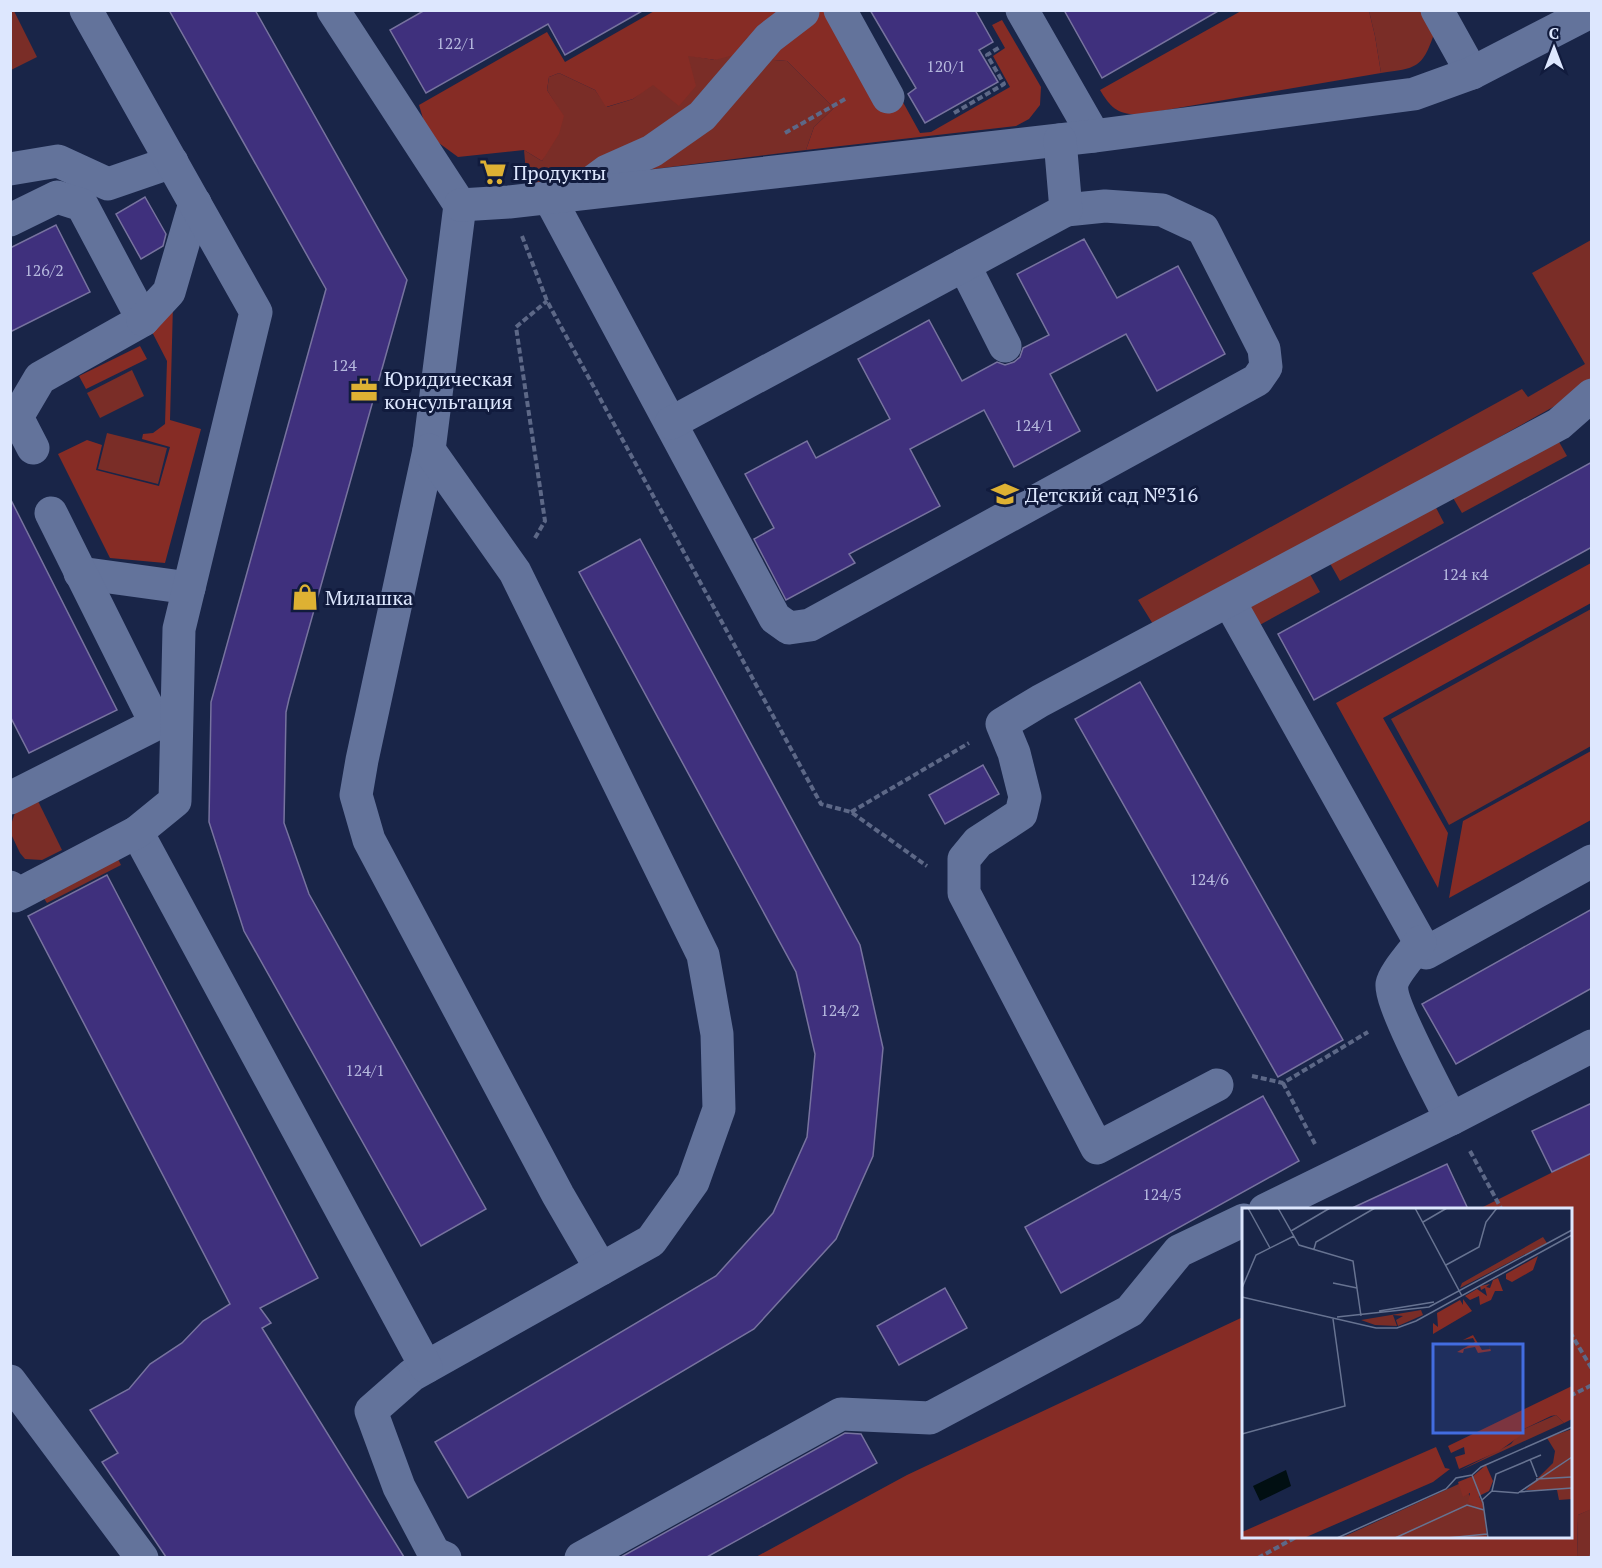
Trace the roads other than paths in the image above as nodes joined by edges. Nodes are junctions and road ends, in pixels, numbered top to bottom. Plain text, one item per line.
1 (86, 10) edge
2 (840, 10) edge
3 (1022, 10) edge
4 (1437, 10) edge
5 (1592, 11) edge
6 (338, 12) edge
7 (803, 12) edge
8 (1472, 73) junction
9 (888, 97) road end
10 (1095, 136) junction
11 (1060, 140) junction
12 (172, 162) junction
13 (10, 169) edge
14 (583, 193) junction
15 (549, 197) junction
16 (195, 203) junction
17 (460, 205) junction
18 (1066, 210) junction
19 (10, 220) edge
20 (964, 264) junction
21 (143, 320) junction
22 (1005, 346) dead end
23 (1592, 395) edge
24 (671, 423) junction
25 (33, 448) dead end
26 (429, 450) junction
27 (51, 513) dead end
28 (80, 573) junction
29 (189, 588) junction
30 (1229, 600) junction
31 (10, 798) edge
32 (137, 832) junction
33 (1592, 861) edge
34 (10, 887) edge
35 (1420, 942) junction
36 (1592, 1046) edge
37 (1218, 1085) road end
38 (1451, 1119) junction
39 (1267, 1208) edge
40 (1242, 1221) edge
41 (601, 1269) junction
42 (426, 1367) junction
43 (10, 1382) edge
44 (142, 1557) edge
45 (445, 1557) edge
46 (581, 1557) edge

1 - 12 lane
2 - 9 lane
3 - 10 lane
4 - 8 lane
5 - 8 lane
6 - 17 lane
7 - 14 lane
8 - 10 lane
10 - 11 lane
11 - 14 lane
11 - 18 lane
12 - 13 lane
12 - 16 lane
14 - 15 lane
15 - 17 lane
15 - 24 lane
16 - 21 lane
16 - 29 lane
17 - 26 lane
18 - 20 lane
18 - 24 lane
19 - 21 lane
20 - 22 lane
20 - 24 lane
21 - 25 lane
23 - 30 lane
26 - 41 lane
26 - 41 lane
27 - 28 lane
28 - 29 lane
28 - 31 lane
29 - 32 lane
30 - 35 lane
30 - 37 lane
32 - 34 lane
32 - 42 lane
33 - 35 lane
35 - 38 lane
36 - 38 lane
38 - 39 lane
40 - 46 lane
41 - 42 lane
42 - 45 lane
43 - 44 lane

